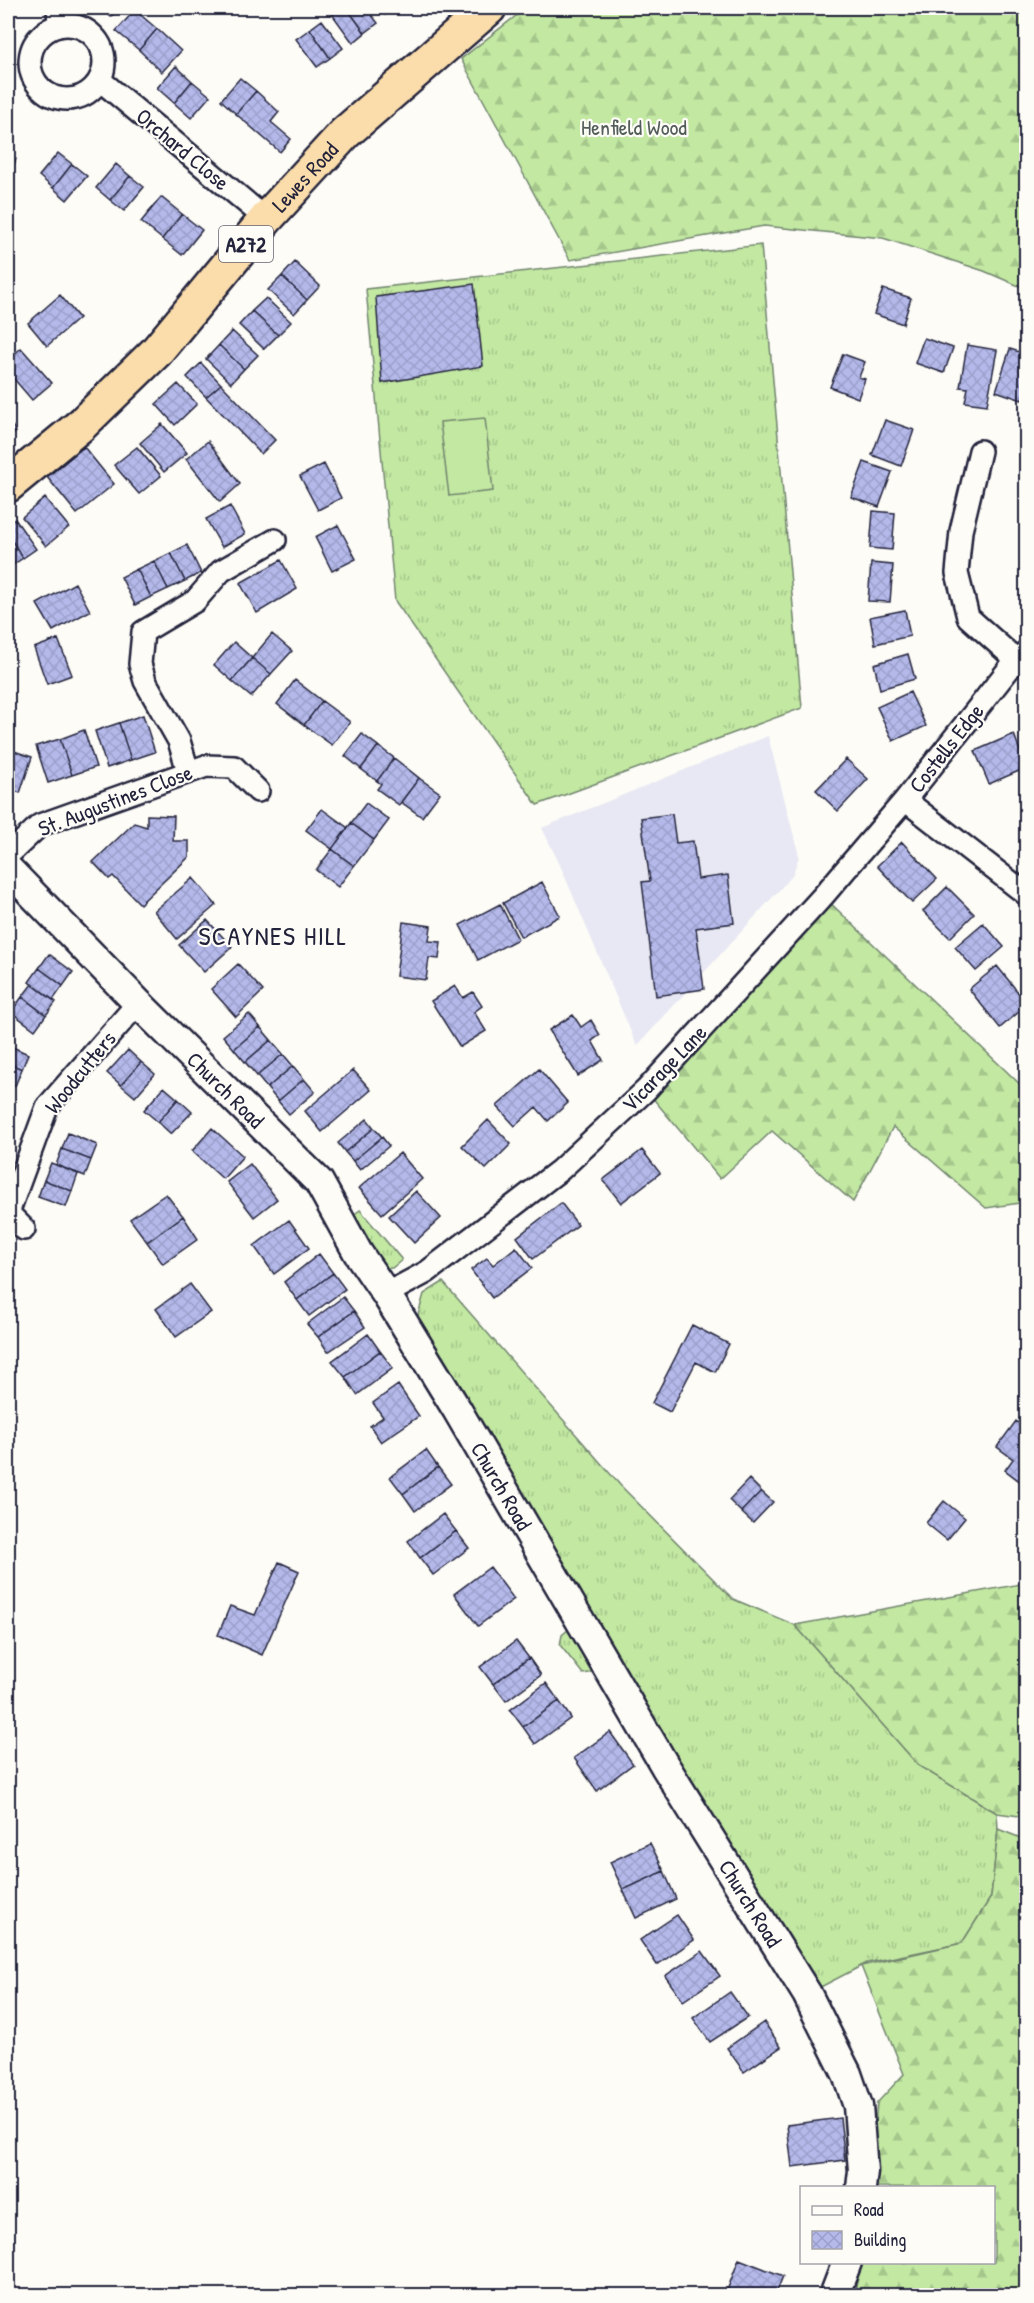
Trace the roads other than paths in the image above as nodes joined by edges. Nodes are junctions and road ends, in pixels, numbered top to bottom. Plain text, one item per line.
1 (489, 8) edge
2 (58, 17) edge
3 (100, 80) junction
4 (266, 219) junction
5 (980, 451) dead end
6 (8, 485) edge
7 (275, 540) dead end
8 (1021, 656) edge
9 (188, 771) junction
10 (258, 791) dead end
11 (904, 800) junction
12 (8, 855) edge
13 (8, 869) edge
14 (1026, 894) edge
15 (138, 1003) junction
16 (8, 1213) edge
17 (24, 1229) dead end
18 (386, 1294) junction
19 (861, 2186) edge
20 (846, 2264) edge
21 (834, 2295) edge

1 - 4 highway, Lewes Road / A272
2 - 3 street
2 - 3 street
3 - 4 street, Orchard Close
4 - 6 highway, Lewes Road / A272
5 - 8 street, Costells Edge
7 - 9 street
8 - 11 street, Costells Edge
9 - 10 street, St. Augustines Close
9 - 12 street, St. Augustines Close
11 - 14 street, Costells Edge
11 - 18 street, Vicarage Lane
13 - 15 street, Church Road
15 - 16 street, Woodcutters
15 - 18 street, Church Road
16 - 17 street, Woodcutters
18 - 19 street, Church Road
20 - 21 street

